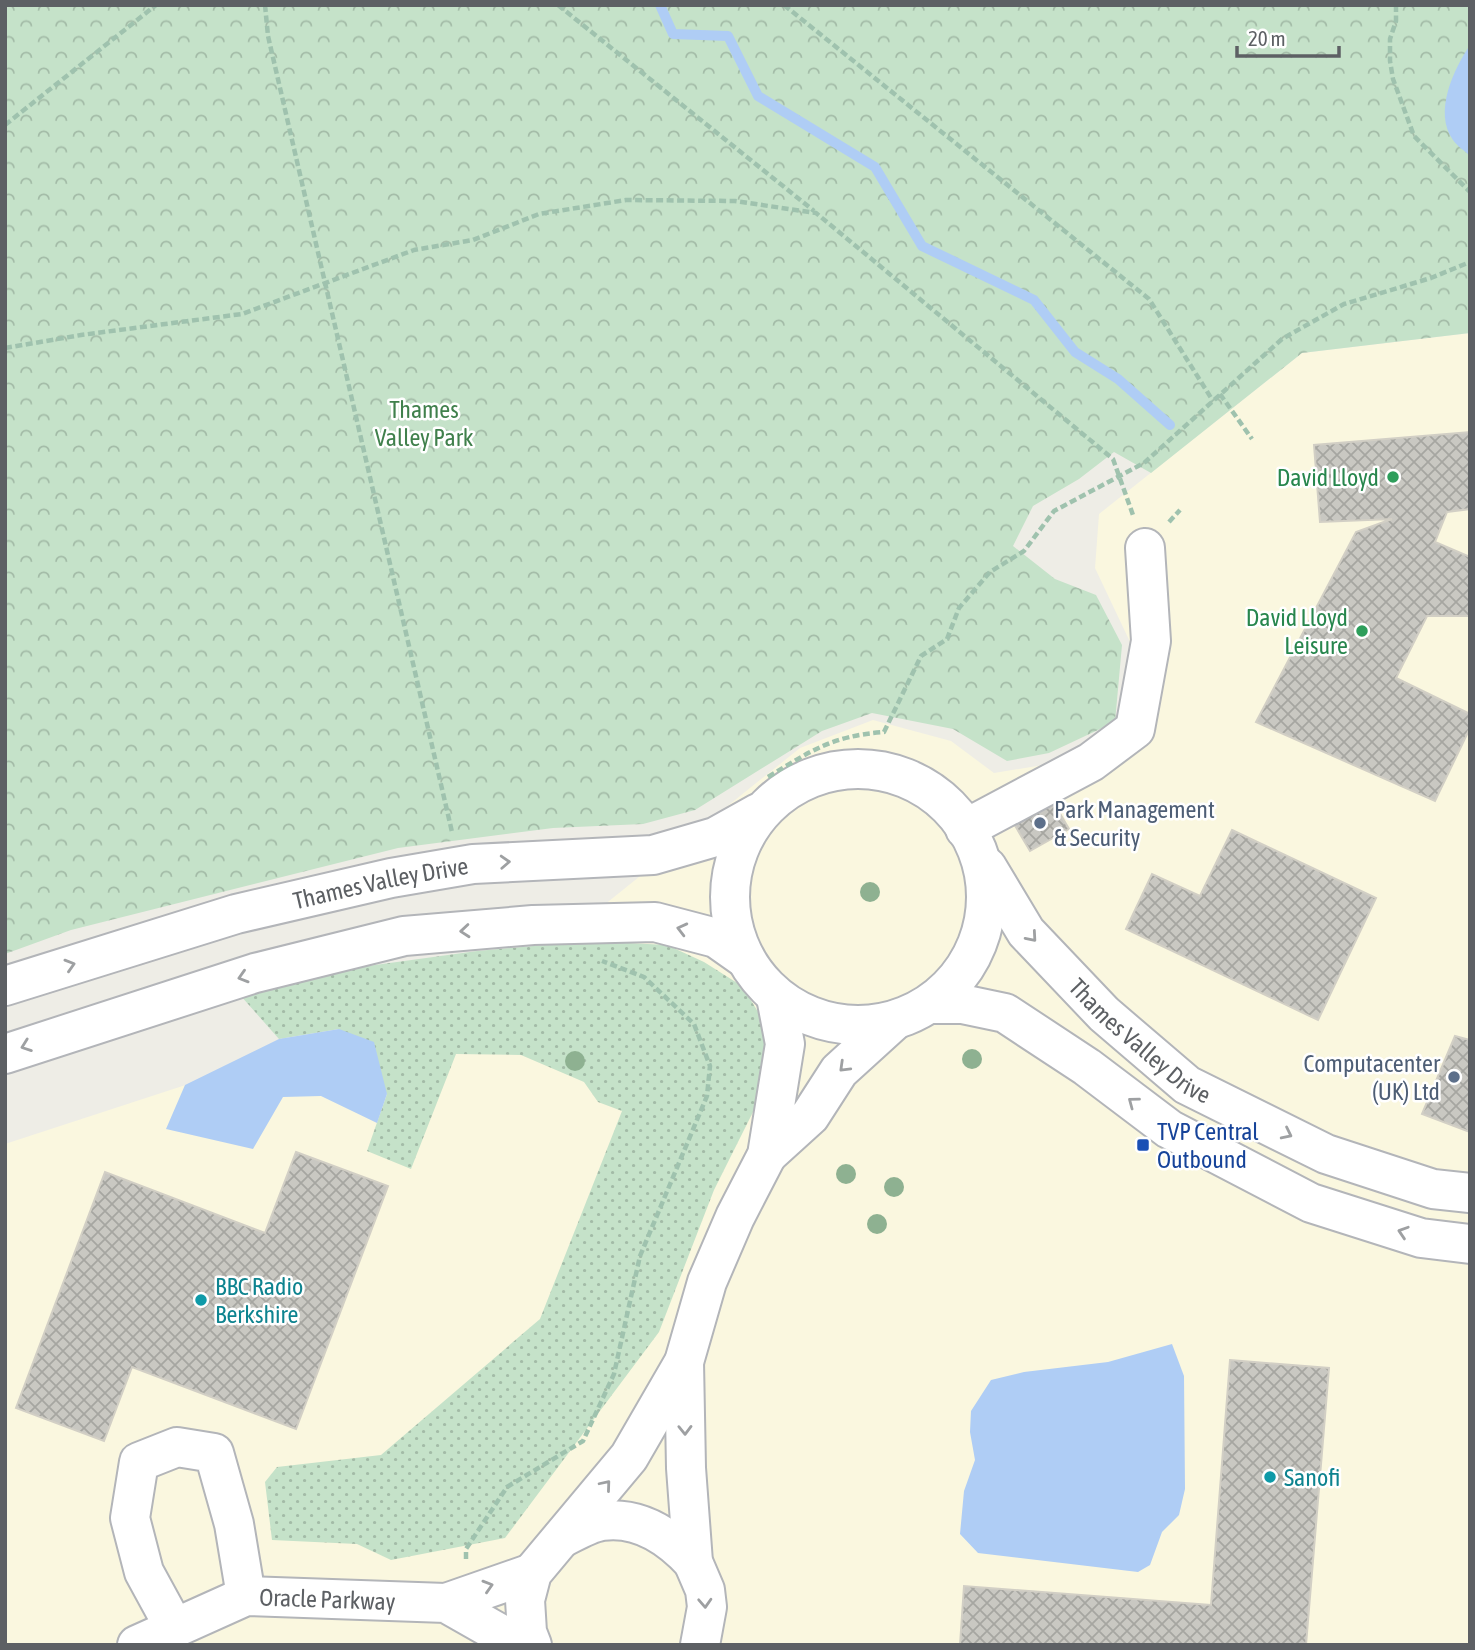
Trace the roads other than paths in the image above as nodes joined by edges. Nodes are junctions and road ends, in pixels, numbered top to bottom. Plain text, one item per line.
1 (1145, 548) road end
2 (758, 798) junction
3 (974, 844) junction
4 (743, 957) junction
5 (5, 986) edge
6 (776, 997) junction
7 (932, 1004) junction
8 (894, 1021) junction
9 (5, 1054) edge
10 (767, 1155) junction
11 (1470, 1193) edge
12 (1470, 1244) edge
13 (684, 1362) junction
14 (562, 1538) junction
15 (693, 1562) junction
16 (532, 1573) junction
17 (246, 1596) junction
18 (446, 1602) junction
19 (174, 1627) junction
20 (706, 1643) edge
21 (137, 1645) edge
22 (520, 1645) edge
23 (531, 1645) edge

1 - 3 street
2 - 3 street, Thames Valley Drive
2 - 4 street
5 -> 2 street, Thames Valley Drive
3 - 7 street
3 -> 11 street, Thames Valley Drive
4 - 6 street
4 -> 9 street
6 - 8 street
6 - 10 street
7 - 8 street
12 -> 7 street
8 -> 10 street
10 - 13 street
14 -> 13 street
13 -> 15 street
14 - 15 street
14 - 16 street
15 -> 20 street
18 -> 16 street, Oracle Parkway
16 - 23 street
17 - 18 street, Oracle Parkway
17 - 19 street, Oracle Parkway
17 - 19 street
18 - 22 street, Oracle Parkway
19 - 21 street, Oracle Parkway

